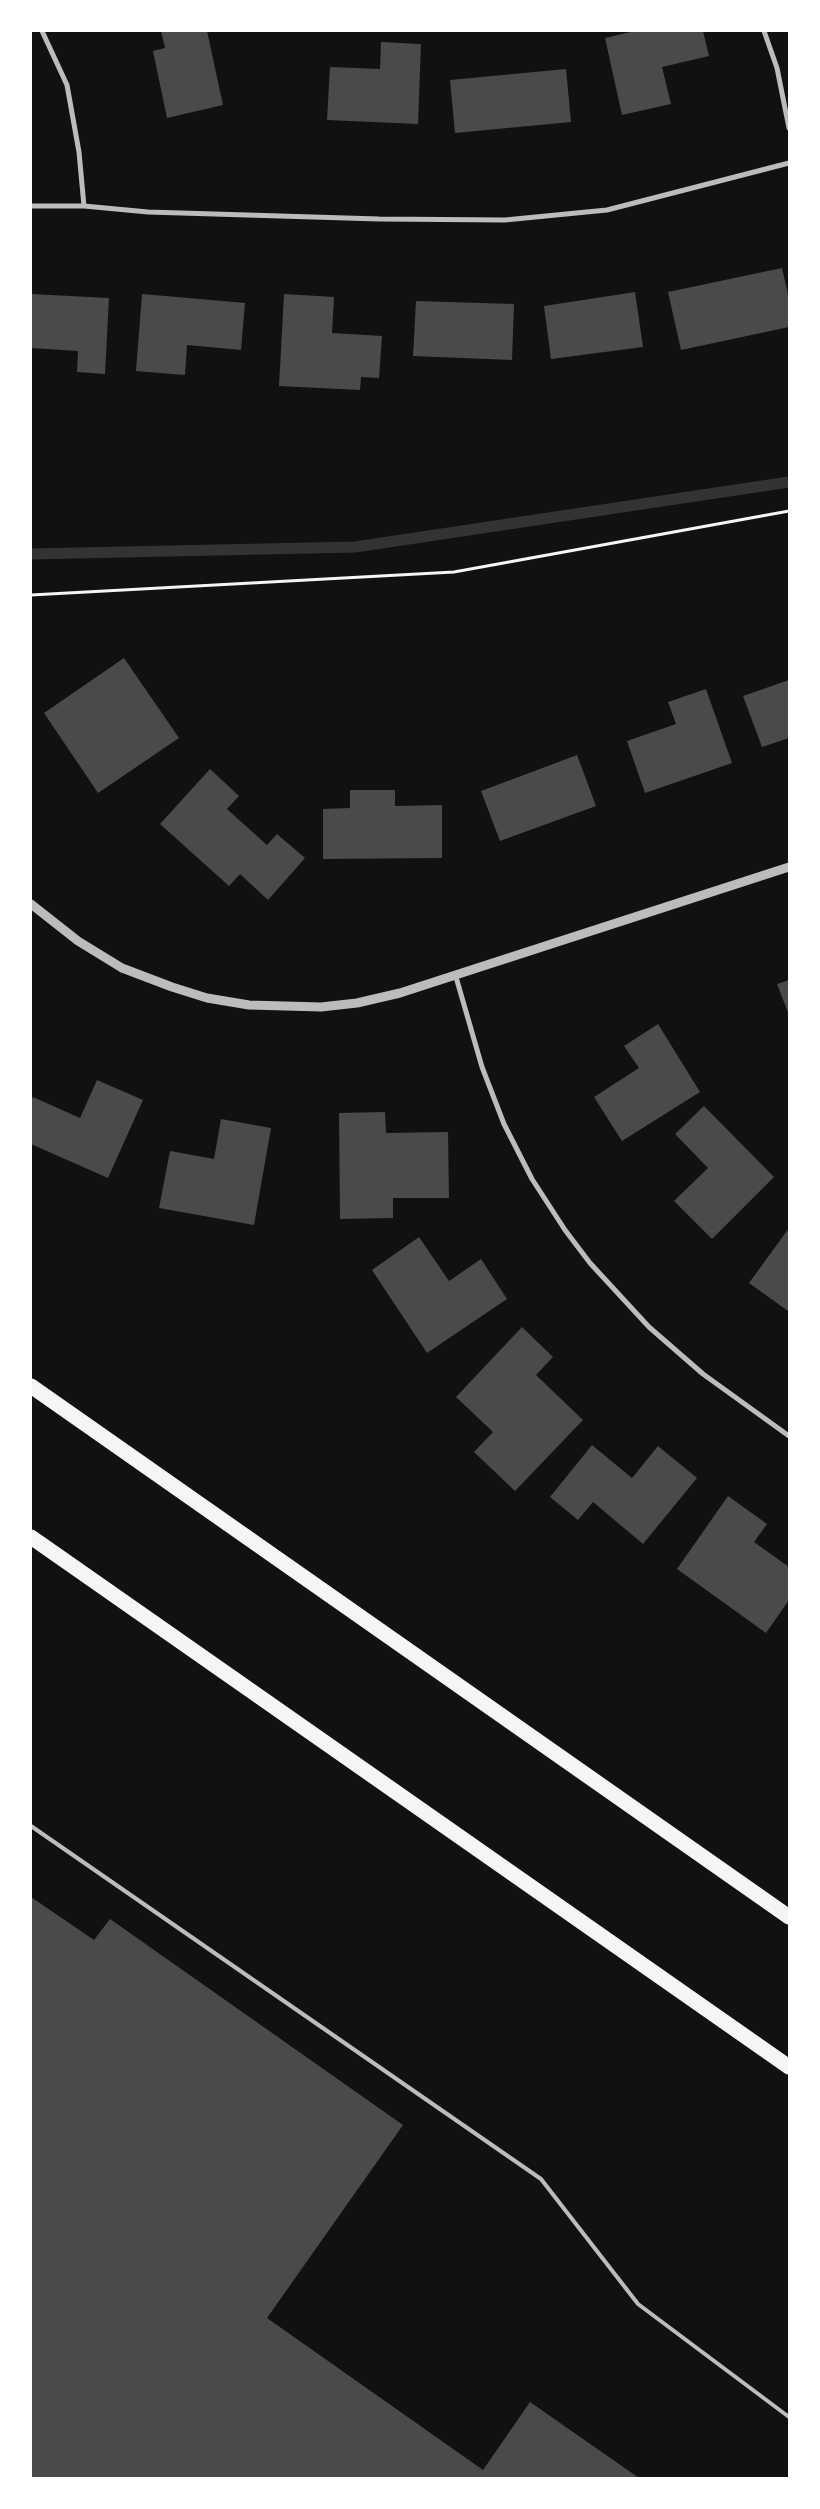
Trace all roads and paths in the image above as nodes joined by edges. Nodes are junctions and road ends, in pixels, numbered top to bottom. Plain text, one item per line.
1 (42, 31) edge
2 (764, 31) edge
3 (789, 128) edge
4 (789, 164) edge
5 (31, 206) edge
6 (84, 206) junction
7 (789, 511) edge
8 (31, 595) edge
9 (789, 867) edge
10 (31, 904) edge
11 (456, 976) junction
12 (31, 1386) edge
13 (789, 1436) edge
14 (31, 1537) edge
15 (31, 1826) edge
16 (789, 1917) edge
17 (789, 2068) edge
18 (789, 2417) edge

1 - 6 street
2 - 3 street
4 - 6 street
5 - 6 street
7 - 8 path
9 - 11 street
10 - 11 street
11 - 13 street
12 - 16 highway
14 - 17 highway
15 - 18 lane

